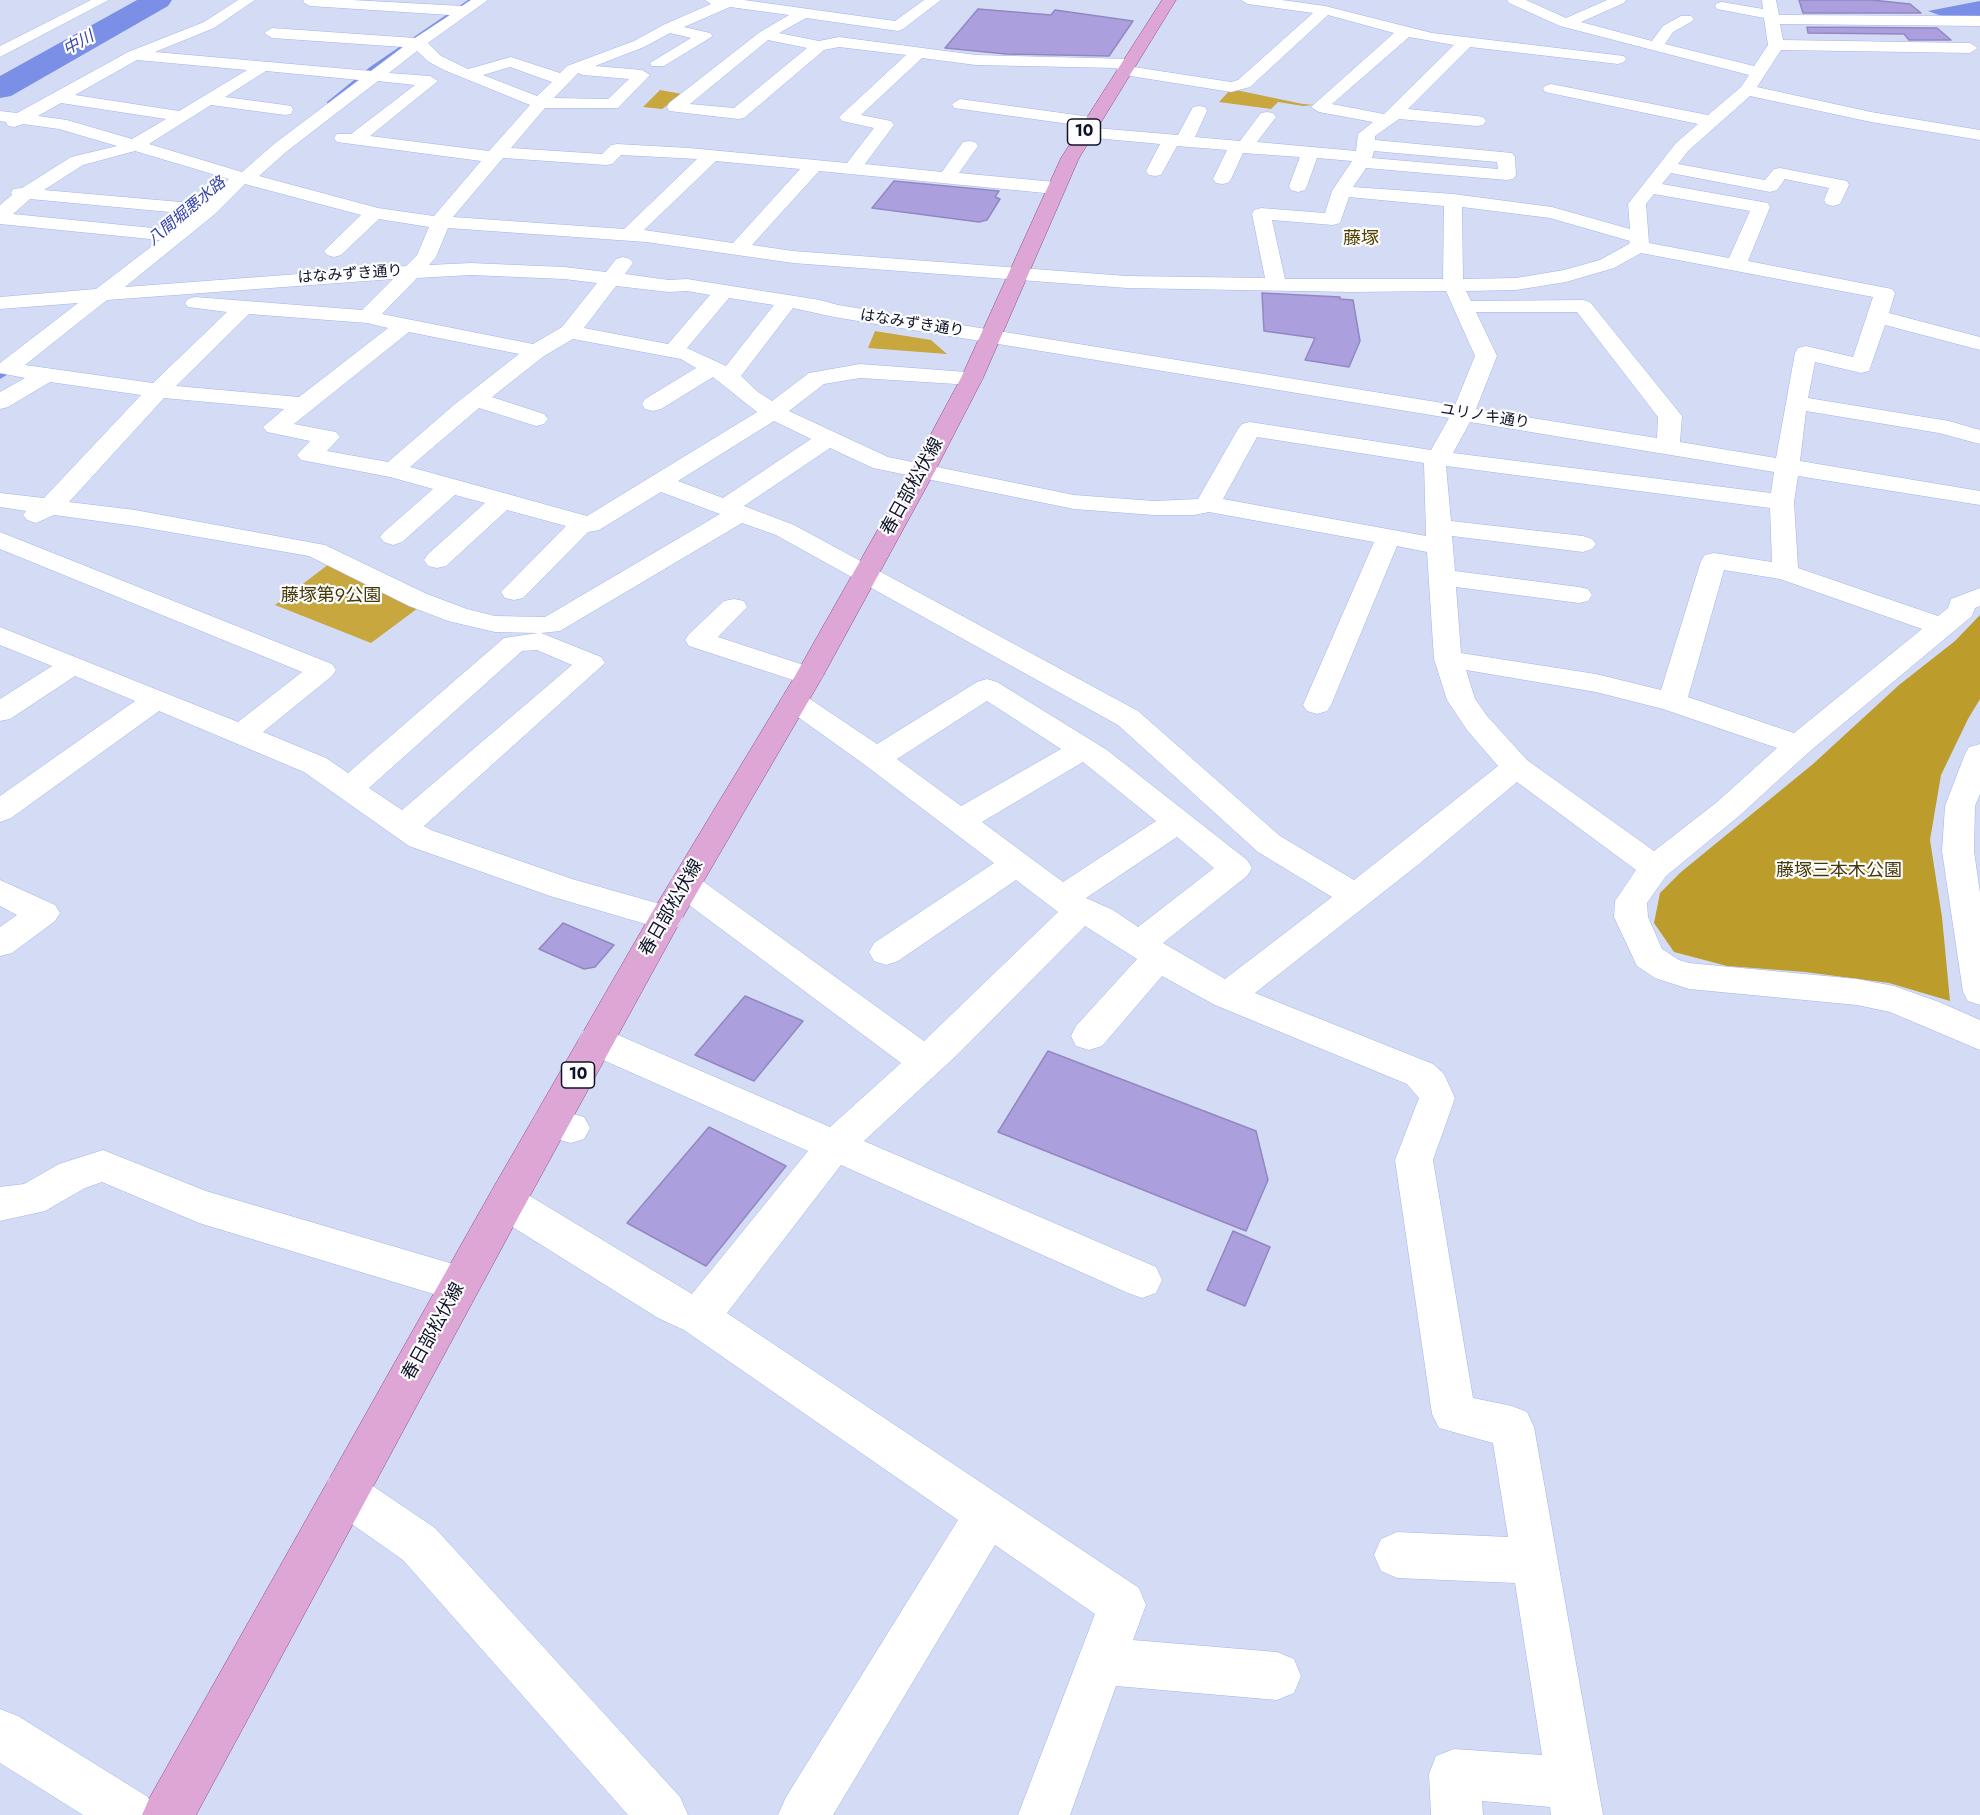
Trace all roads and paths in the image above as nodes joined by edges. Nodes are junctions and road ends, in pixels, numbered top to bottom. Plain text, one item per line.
1 (102, 0) edge
2 (248, 0) edge
3 (481, 0) edge
4 (934, 0) edge
5 (1170, 0) edge
6 (1248, 0) edge
7 (1618, 0) edge
8 (311, 1) edge
9 (724, 1) edge
10 (1522, 1) edge
11 (1722, 6) dead end
12 (1325, 10) junction
13 (464, 11) junction
14 (1772, 11) edge
15 (1923, 11) dead end
16 (802, 14) junction
17 (1686, 19) dead end
18 (855, 21) junction
19 (1939, 21) junction
20 (1980, 21) edge
21 (1567, 23) junction
22 (668, 28) junction
23 (1406, 31) junction
24 (765, 36) junction
25 (263, 40) junction
26 (839, 42) junction
27 (1466, 42) junction
28 (418, 43) junction
29 (819, 45) junction
30 (1649, 45) junction
31 (1776, 45) junction
32 (0, 52) edge
33 (919, 52) junction
34 (1975, 53) edge
35 (134, 55) junction
36 (1617, 59) junction
37 (658, 63) dead end
38 (234, 64) junction
39 (264, 66) junction
40 (1126, 67) junction
41 (1757, 72) junction
42 (467, 74) junction
43 (568, 74) junction
44 (376, 76) junction
45 (1551, 89) dead end
46 (1747, 90) junction
47 (189, 94) dead end
48 (1583, 96) junction
49 (57, 97) junction
50 (210, 98) junction
51 (540, 103) junction
52 (960, 104) dead end
53 (285, 110) dead end
54 (1199, 111) dead end
55 (182, 116) junction
56 (1391, 116) junction
57 (1268, 117) dead end
58 (8, 121) edge
59 (1478, 121) dead end
60 (1710, 121) junction
61 (1088, 127) junction
62 (299, 134) junction
63 (1980, 135) edge
64 (705, 136) dead end
65 (355, 140) junction
66 (1176, 142) junction
67 (135, 145) junction
68 (969, 146) dead end
69 (1241, 147) junction
70 (1317, 149) junction
71 (689, 153) junction
72 (496, 155) junction
73 (712, 155) junction
74 (1363, 155) junction
75 (814, 165) junction
76 (1667, 166) junction
77 (852, 169) junction
78 (1155, 171) dead end
79 (244, 178) junction
80 (948, 178) junction
81 (1222, 179) dead end
82 (1299, 186) dead end
83 (1055, 188) junction
84 (1650, 188) junction
85 (0, 190) edge
86 (1341, 191) junction
87 (26, 194) junction
88 (1452, 200) junction
89 (1833, 200) dead end
90 (208, 210) junction
91 (376, 213) junction
92 (0, 216) edge
93 (441, 223) junction
94 (177, 236) junction
95 (637, 236) junction
96 (1639, 242) junction
97 (738, 249) junction
98 (334, 252) dead end
99 (1736, 265) junction
100 (414, 270) junction
101 (1019, 275) junction
102 (740, 277) junction
103 (612, 278) junction
104 (1276, 284) junction
105 (1452, 285) junction
106 (0, 290) edge
107 (97, 300) junction
108 (0, 303) edge
109 (1464, 306) junction
110 (244, 307) junction
111 (783, 308) junction
112 (834, 311) junction
113 (1878, 316) junction
114 (367, 317) junction
115 (0, 319) edge
116 (405, 325) junction
117 (570, 332) junction
118 (991, 336) junction
119 (1980, 344) edge
120 (536, 351) junction
121 (673, 351) junction
122 (720, 373) junction
123 (46, 375) junction
124 (972, 378) junction
125 (158, 391) junction
126 (475, 399) junction
127 (0, 402) edge
128 (1796, 403) junction
129 (305, 404) junction
130 (653, 404) dead end
131 (773, 412) junction
132 (1463, 413) junction
133 (536, 419) dead end
134 (1980, 437) edge
135 (828, 438) junction
136 (1668, 446) junction
137 (1436, 458) junction
138 (1786, 465) junction
139 (393, 471) junction
140 (923, 471) junction
141 (660, 483) junction
142 (450, 488) junction
143 (1980, 498) edge
144 (0, 500) edge
145 (502, 501) junction
146 (1782, 502) junction
147 (1208, 504) junction
148 (51, 506) junction
149 (732, 511) junction
150 (583, 523) junction
151 (1439, 536) junction
152 (393, 537) dead end
153 (0, 538) edge
154 (1388, 538) junction
155 (1583, 544) dead end
156 (437, 560) dead end
157 (1785, 572) junction
158 (865, 575) junction
159 (1442, 577) junction
160 (514, 592) dead end
161 (1579, 595) dead end
162 (1980, 596) edge
163 (734, 607) dead end
164 (1940, 626) junction
165 (0, 635) edge
166 (1448, 659) junction
167 (72, 666) junction
168 (801, 688) junction
169 (156, 700) junction
170 (1672, 702) junction
171 (1317, 705) dead end
172 (0, 712) edge
173 (241, 735) junction
174 (1798, 745) junction
175 (1083, 749) junction
176 (1980, 754) edge
177 (876, 758) junction
178 (1516, 767) junction
179 (350, 789) junction
180 (0, 810) edge
181 (960, 821) junction
182 (1177, 822) junction
183 (404, 826) junction
184 (1017, 864) junction
185 (1655, 868) junction
186 (686, 885) junction
187 (0, 892) edge
188 (1355, 896) junction
189 (1071, 904) junction
190 (666, 918) junction
191 (0, 944) edge
192 (1149, 951) junction
193 (886, 952) dead end
194 (1980, 992) edge
195 (1227, 996) junction
196 (1089, 1036) dead end
197 (1980, 1036) edge
198 (596, 1041) junction
199 (926, 1062) junction
200 (834, 1146) junction
201 (506, 1202) junction
202 (0, 1204) edge
203 (1142, 1280) dead end
204 (460, 1284) junction
205 (699, 1317) junction
206 (345, 1493) junction
207 (988, 1514) junction
208 (1397, 1555) dead end
209 (1534, 1561) junction
210 (1102, 1661) junction
211 (1277, 1676) dead end
212 (0, 1734) edge
213 (1574, 1799) edge
214 (130, 1815) edge
215 (168, 1815) edge
216 (662, 1815) edge
217 (804, 1815) edge
218 (1044, 1815) edge
219 (1457, 1815) edge

1 - 32 street
2 - 35 street
3 - 13 street
4 - 18 street
5 - 40 main road, 春日部松伏線 / 10
6 - 12 street
7 - 21 street
8 - 13 street
8 - 25 street
9 - 16 street
9 - 22 street
10 - 21 street
11 - 14 street
12 - 23 street
12 - 40 street
13 - 28 street
14 - 19 street
14 - 31 street
15 - 19 street
16 - 18 street
16 - 24 street
17 - 30 street
18 - 26 street
19 - 20 street
19 - 34 street
21 - 30 street
22 - 37 street
22 - 43 street
23 - 27 street
23 - 56 street
24 - 29 street
24 - 29 street
25 - 28 street
25 - 38 street
26 - 29 street
26 - 33 street
27 - 36 street
27 - 56 street
28 - 42 street
28 - 44 street
30 - 36 street
30 - 41 street
31 - 34 street
31 - 41 street
33 - 40 street
33 - 77 street
35 - 38 street
35 - 49 street
36 - 48 street
38 - 39 street
39 - 44 street
39 - 50 street
40 - 61 main road, 春日部松伏線 / 10
41 - 46 street
42 - 43 street
42 - 51 street
43 - 51 street
43 - 51 street
44 - 62 street
44 - 65 street
45 - 48 street
46 - 60 street
46 - 63 street
47 - 50 street
48 - 60 street
49 - 55 street
49 - 58 street
50 - 53 street
50 - 55 street
51 - 72 street
52 - 61 street
54 - 66 street
55 - 67 street
56 - 59 street
56 - 74 street
57 - 69 street
58 - 67 street
60 - 76 street
61 - 66 street
61 - 83 main road, 春日部松伏線 / 10
62 - 65 street
62 - 79 street
64 - 71 street
65 - 72 street
66 - 69 street
66 - 78 street
67 - 79 street
67 - 87 street
68 - 80 street
69 - 70 street
69 - 81 street
70 - 74 street
70 - 82 street
71 - 72 street
71 - 73 street
72 - 93 street
73 - 75 street
73 - 95 street
74 - 74 street
74 - 86 street
75 - 77 street
75 - 97 street
76 - 84 street
76 - 89 street
77 - 80 street
79 - 90 street
79 - 91 street
80 - 83 street
83 - 101 main road, 春日部松伏線 / 10
84 - 96 street
84 - 99 street
85 - 87 street
86 - 88 street
86 - 104 street
87 - 90 street
87 - 92 street
88 - 96 street
88 - 105 street
90 - 94 street
91 - 93 street
91 - 98 street
92 - 94 street
93 - 95 street
93 - 100 street
94 - 107 street
95 - 97 street
95 - 103 street
96 - 99 street
96 - 105 street
97 - 102 street
99 - 113 street
100 - 103 street, はなみずき通り
100 - 107 street, はなみずき通り
100 - 114 street
101 - 102 street
101 - 104 street
101 - 118 main road, 春日部松伏線 / 10
102 - 103 street, はなみずき通り
102 - 111 street, はなみずき通り
102 - 112 street, はなみずき通り
102 - 121 street
103 - 117 street
104 - 105 street
105 - 109 street
106 - 107 street
107 - 108 street, はなみずき通り
107 - 110 street
107 - 115 street
107 - 123 street
109 - 132 street
109 - 136 street
110 - 114 street
110 - 125 street
111 - 112 street, はなみずき通り
111 - 122 street
112 - 118 street, はなみずき通り
113 - 119 street
113 - 128 street
114 - 116 street
116 - 120 street
116 - 129 street
117 - 120 street
117 - 121 street
118 - 124 main road, 春日部松伏線 / 10
118 - 132 street, ユリノキ通り
120 - 126 street
121 - 122 street
122 - 130 street
122 - 131 street
123 - 125 street
123 - 127 street
124 - 131 street
124 - 140 main road, 春日部松伏線 / 10
125 - 129 street
125 - 148 street
126 - 133 street
126 - 139 street
128 - 134 street
128 - 138 street
129 - 139 street
131 - 135 street
131 - 141 street
132 - 136 street, ユリノキ通り
132 - 137 street
135 - 140 street
135 - 149 street
136 - 138 street, ユリノキ通り
137 - 146 street
137 - 147 street
137 - 151 street
138 - 143 street, ユリノキ通り
138 - 146 street
139 - 142 street
140 - 147 street
140 - 158 main road, 春日部松伏線 / 10
141 - 149 street
141 - 150 street
142 - 145 street
142 - 152 street
144 - 148 street
145 - 150 street
145 - 156 street
146 - 157 street
147 - 154 street
148 - 149 street
148 - 153 street
149 - 158 street
150 - 160 street
151 - 154 street
151 - 155 street
151 - 159 street
153 - 173 street
154 - 171 street
157 - 164 street
157 - 170 street
158 - 168 main road, 春日部松伏線 / 10
158 - 188 street
159 - 161 street
159 - 166 street
162 - 164 street
163 - 168 street
164 - 174 street
165 - 167 street
166 - 170 street
166 - 178 street
167 - 169 street
167 - 172 street
168 - 177 street
168 - 186 main road, 春日部松伏線 / 10
169 - 173 street
169 - 180 street
170 - 174 street
173 - 179 street
174 - 185 street
175 - 177 street
175 - 181 street
175 - 182 street
176 - 194 street
177 - 181 street
178 - 185 street
178 - 188 street
179 - 183 street
179 - 183 street
181 - 184 street
182 - 189 street
182 - 192 street
183 - 190 street
184 - 189 street
184 - 193 street
185 - 197 street
186 - 190 main road, 春日部松伏線 / 10
186 - 199 street
187 - 191 street
188 - 195 street
189 - 192 street
189 - 199 street
190 - 198 main road, 春日部松伏線 / 10
192 - 195 street
192 - 196 street
195 - 209 street
198 - 200 street
198 - 201 main road, 春日部松伏線 / 10
199 - 200 street
200 - 203 street
200 - 205 street
201 - 204 main road, 春日部松伏線 / 10
201 - 205 street
202 - 204 street
204 - 206 main road, 春日部松伏線 / 10
205 - 207 street
206 - 215 main road, 春日部松伏線 / 10
206 - 216 street
207 - 210 street
207 - 217 street
208 - 209 street
209 - 213 street
210 - 211 street
210 - 218 street
212 - 214 street
213 - 219 street

